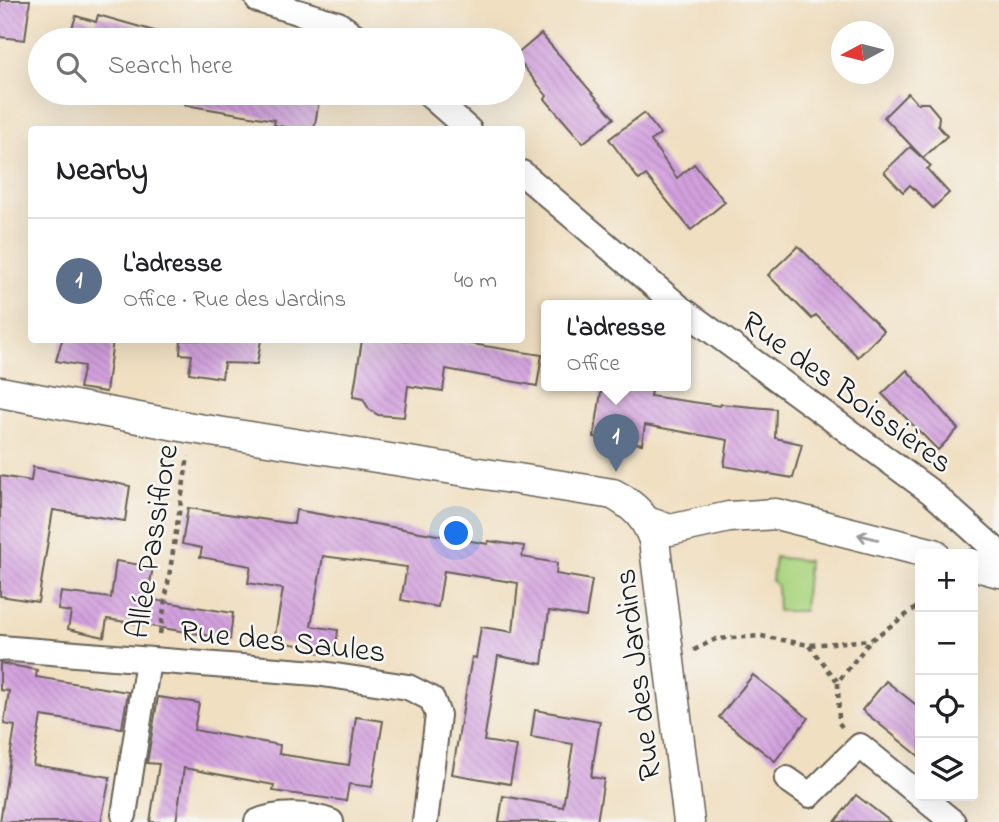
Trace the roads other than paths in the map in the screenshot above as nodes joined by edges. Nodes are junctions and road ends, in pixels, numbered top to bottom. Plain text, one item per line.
1 (258, 0) edge
2 (344, 28) edge
3 (441, 105) edge
4 (464, 126) edge
5 (525, 176) edge
6 (671, 300) edge
7 (691, 317) edge
8 (0, 392) edge
9 (648, 522) junction
10 (915, 549) edge
11 (999, 553) edge
12 (978, 566) edge
13 (999, 572) edge
14 (0, 648) edge
15 (152, 661) junction
16 (787, 779) dead end
17 (915, 792) edge
18 (926, 801) edge
19 (124, 815) dead end
20 (257, 822) edge
21 (331, 822) edge
22 (425, 822) edge
23 (689, 822) edge
24 (953, 822) edge

1 - 2 street
3 - 4 street
5 - 6 street
7 - 11 street, Rue des Boissières
8 - 9 street
10 -> 9 street
9 - 23 street, Rue des Jardins
12 - 13 street
14 - 15 street, Rue des Saules
15 - 19 street
15 - 22 street, Rue des Saules
16 - 17 street
18 - 24 street
20 - 21 street

